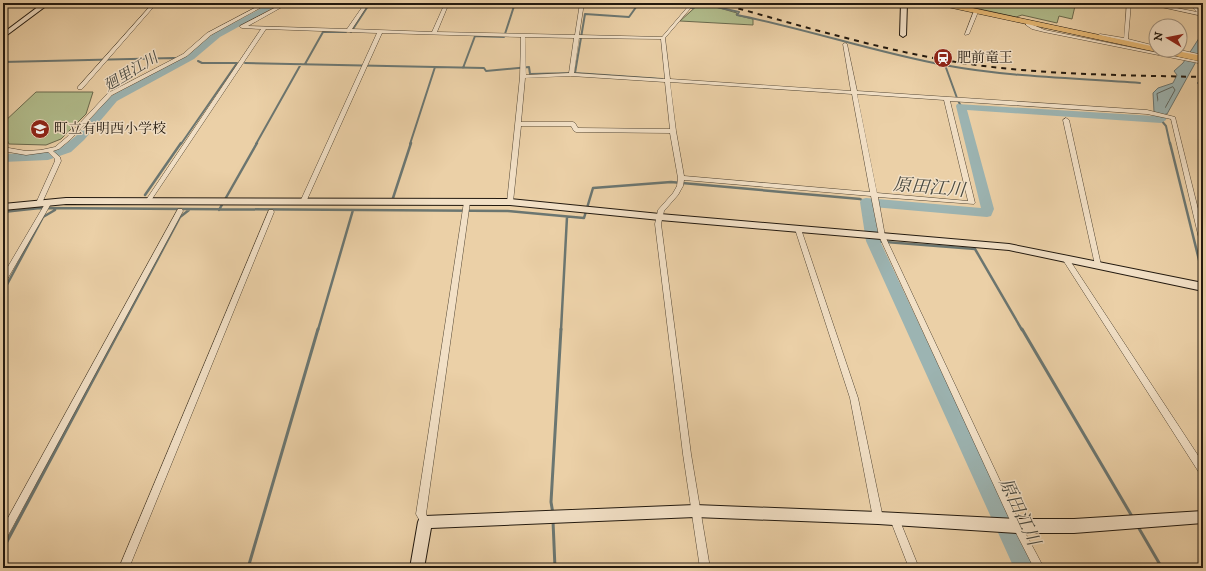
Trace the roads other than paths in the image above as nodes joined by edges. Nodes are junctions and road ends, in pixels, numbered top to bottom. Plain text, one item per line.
1 (47, 3) edge
2 (155, 3) edge
3 (267, 3) edge
4 (287, 3) edge
5 (367, 3) edge
6 (446, 3) edge
7 (582, 3) edge
8 (693, 3) edge
9 (904, 3) edge
10 (938, 3) edge
11 (1129, 3) edge
12 (1145, 3) edge
13 (1190, 3) edge
14 (976, 12) junction
15 (1202, 12) edge
16 (1028, 24) junction
17 (264, 28) junction
18 (351, 30) junction
19 (380, 31) junction
20 (434, 33) junction
21 (967, 34) dead end
22 (903, 35) dead end
23 (3, 36) edge
24 (523, 36) junction
25 (580, 36) junction
26 (663, 38) junction
27 (1126, 40) junction
28 (845, 44) dead end
29 (1148, 45) edge
30 (1148, 48) edge
31 (1188, 54) edge
32 (1188, 55) edge
33 (1203, 58) edge
34 (1203, 63) edge
35 (571, 73) junction
36 (523, 77) junction
37 (667, 80) junction
38 (80, 88) dead end
39 (855, 92) junction
40 (947, 100) junction
41 (1066, 120) dead end
42 (520, 124) junction
43 (673, 131) junction
44 (3, 150) edge
45 (50, 151) junction
46 (681, 181) junction
47 (873, 194) junction
48 (148, 201) junction
49 (302, 202) junction
50 (510, 202) junction
51 (44, 206) junction
52 (3, 207) edge
53 (466, 209) junction
54 (180, 211) dead end
55 (270, 212) dead end
56 (660, 217) junction
57 (798, 229) junction
58 (884, 240) junction
59 (1203, 243) edge
60 (1065, 258) junction
61 (1098, 265) junction
62 (3, 281) edge
63 (1203, 287) edge
64 (1203, 471) edge
65 (695, 511) junction
66 (1203, 517) edge
67 (878, 518) junction
68 (895, 519) junction
69 (425, 522) junction
70 (1015, 526) junction
71 (3, 536) edge
72 (124, 568) edge
73 (417, 568) edge
74 (706, 568) edge
75 (914, 568) edge
76 (1039, 568) edge

1 - 23 street
2 - 38 street
3 - 45 street
4 - 17 street
5 - 18 street
6 - 20 street
7 - 25 street
8 - 26 street
9 - 22 street
10 - 14 highway
11 - 27 street
12 - 15 street
13 - 15 street
14 - 16 highway
14 - 21 street
16 - 27 street
16 - 30 highway
16 - 34 street
17 - 18 street
17 - 48 street
18 - 19 street
19 - 20 street
19 - 49 street
20 - 24 street
24 - 25 street
24 - 36 street
25 - 26 street
25 - 35 street
26 - 37 street
27 - 29 street
28 - 39 street
31 - 33 street
32 - 33 highway
35 - 36 street
35 - 37 street
36 - 42 street
37 - 39 street
37 - 43 street
39 - 40 street
39 - 47 street
40 - 47 street
40 - 59 street
41 - 61 street
42 - 43 street
42 - 50 street
43 - 46 street
44 - 45 street
45 - 51 street
46 - 47 street
46 - 56 street
47 - 58 street
48 - 49 street
48 - 51 street
49 - 53 street
50 - 53 street
50 - 56 street
51 - 52 street
51 - 62 street
53 - 69 street
54 - 71 street
55 - 72 street
56 - 57 street
56 - 65 street
57 - 58 street
57 - 67 street
58 - 60 street
58 - 70 street
60 - 61 street
60 - 64 street
61 - 63 street
65 - 67 street
65 - 69 street
65 - 74 street
66 - 70 street
67 - 68 street
68 - 70 street
68 - 75 street
69 - 73 street
70 - 76 street

